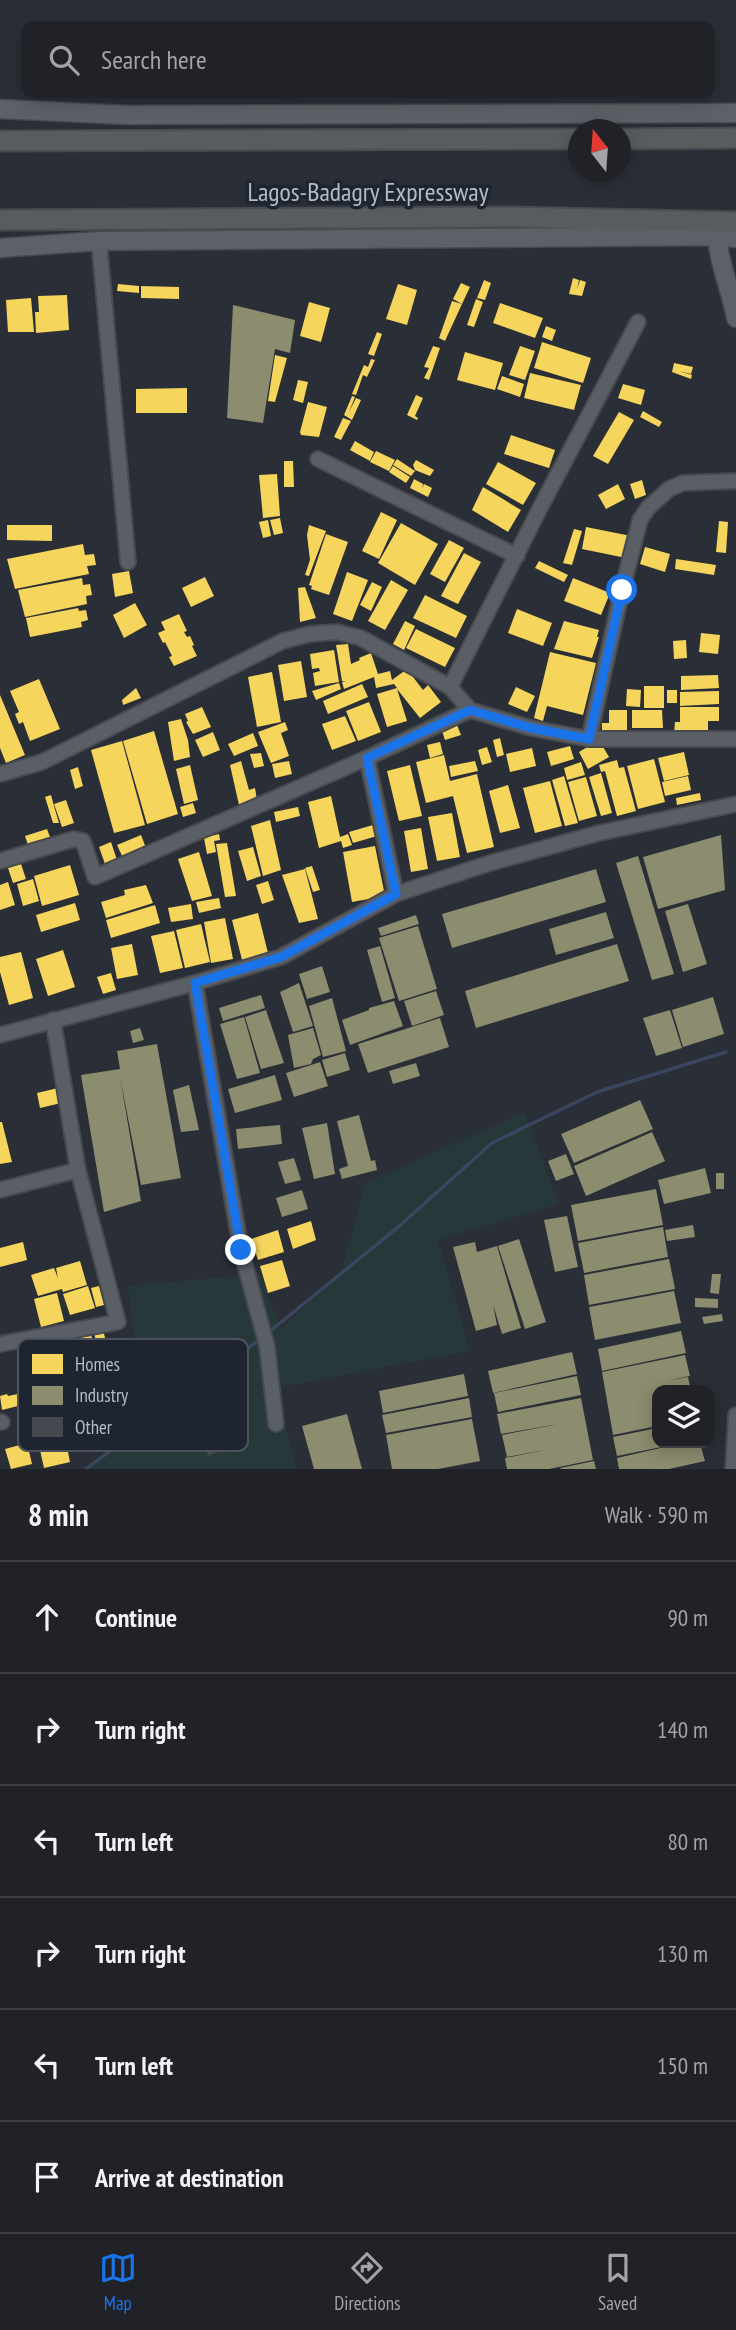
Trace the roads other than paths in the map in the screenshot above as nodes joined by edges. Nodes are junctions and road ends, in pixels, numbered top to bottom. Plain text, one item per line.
1 (0, 109) edge
2 (736, 113) edge
3 (736, 138) edge
4 (568, 139) edge
5 (631, 139) edge
6 (0, 141) edge
7 (0, 219) edge
8 (736, 222) edge
9 (717, 236) junction
10 (736, 238) edge
11 (99, 242) junction
12 (0, 248) edge
13 (736, 318) edge
14 (638, 322) dead end
15 (318, 459) dead end
16 (736, 481) edge
17 (517, 556) junction
18 (128, 562) dead end
19 (450, 687) junction
20 (470, 710) junction
21 (736, 736) edge
22 (589, 739) junction
23 (736, 746) edge
24 (367, 758) junction
25 (0, 774) edge
26 (736, 804) edge
27 (0, 861) edge
28 (396, 894) junction
29 (195, 983) junction
30 (53, 1020) junction
31 (0, 1035) edge
32 (78, 1170) junction
33 (0, 1190) edge
34 (27, 1339) edge
35 (18, 1341) edge
36 (0, 1344) edge
37 (736, 1415) edge
38 (276, 1423) dead end
39 (733, 1469) edge

1 - 2 main road
3 - 5 highway
4 - 6 highway, Lagos-Badagry Expressway
7 - 8 highway, Lagos-Badagry Expressway
9 - 10 main road
9 - 11 main road
9 - 13 main road
11 - 12 main road
11 - 18 street
14 - 17 street
15 - 17 street
16 - 22 street
17 - 19 street
19 - 20 street
19 - 25 street
20 - 22 street
20 - 24 street
21 - 22 street
21 - 23 street
24 - 27 street
24 - 28 street
26 - 28 street
28 - 29 street
29 - 30 street
29 - 38 street
30 - 31 street
30 - 32 street
32 - 33 street
32 - 34 street
35 - 36 street
37 - 39 street

